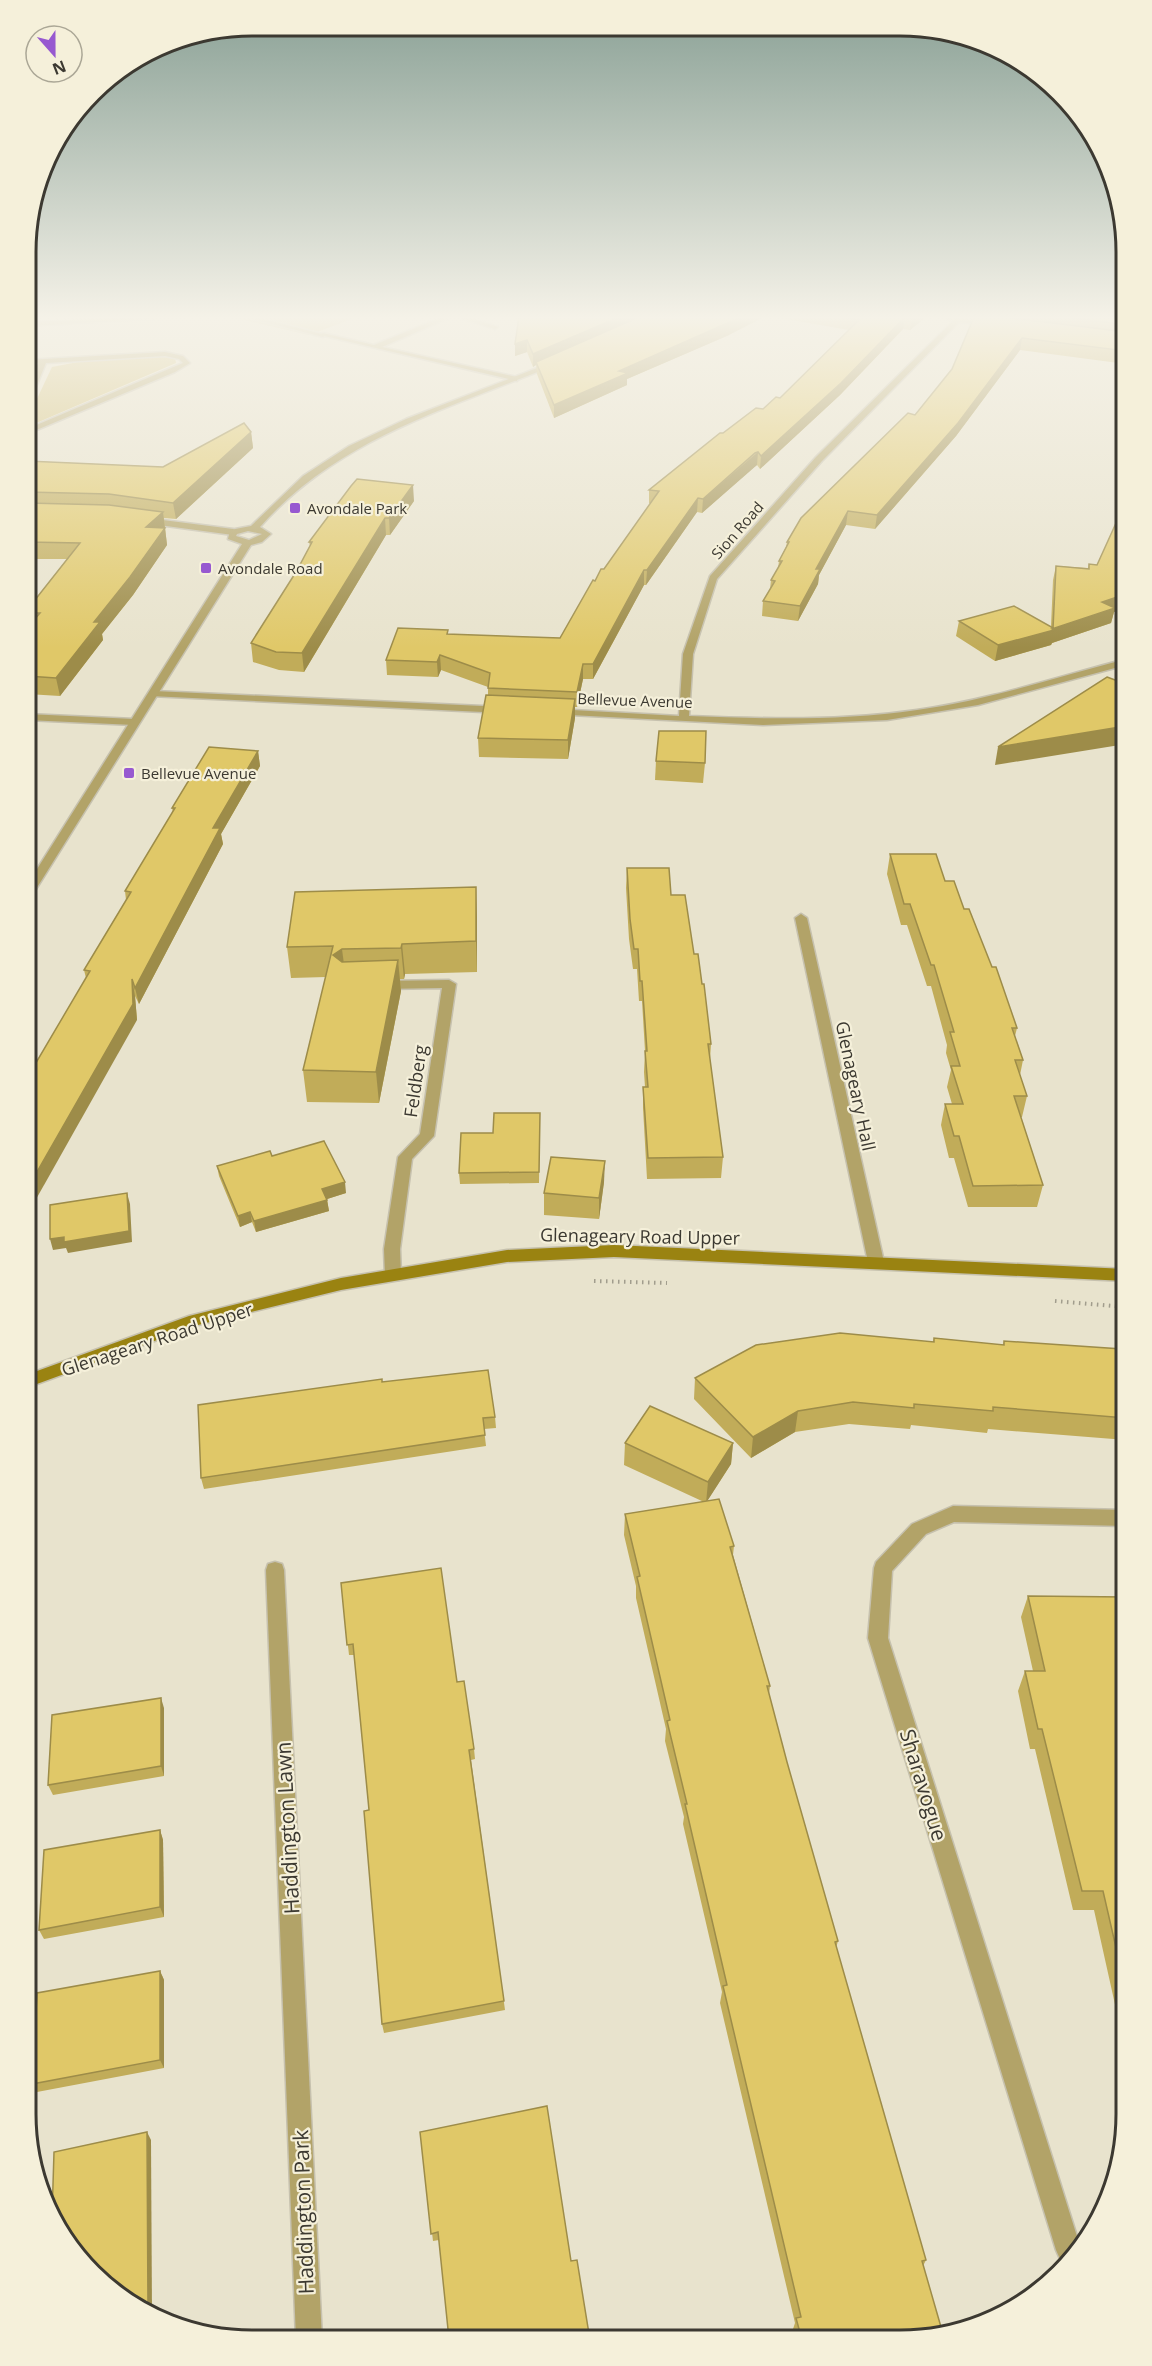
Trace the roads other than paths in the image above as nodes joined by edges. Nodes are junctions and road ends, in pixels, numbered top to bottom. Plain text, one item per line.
1 (395, 427) edge
2 (850, 427) edge
3 (134, 519) edge
4 (251, 528) junction
5 (233, 532) junction
6 (248, 542) junction
7 (1116, 664) edge
8 (1110, 666) junction
9 (1116, 667) edge
10 (154, 694) junction
11 (510, 710) edge
12 (546, 711) edge
13 (36, 717) edge
14 (684, 717) junction
15 (134, 722) junction
16 (36, 880) edge
17 (801, 918) dead end
18 (370, 986) edge
19 (876, 1262) junction
20 (1116, 1274) edge
21 (393, 1276) junction
22 (36, 1378) edge
23 (1116, 1518) edge
24 (275, 1570) dead end
25 (298, 2085) joint
26 (1068, 2248) edge
27 (309, 2330) edge

1 - 4 street
2 - 14 street, Sion Road
3 - 5 street
4 - 5 street
4 - 6 street
5 - 6 street
6 - 10 street
7 - 8 street, Bellevue Avenue
8 - 9 street, Bellevue Avenue
8 - 14 street, Bellevue Avenue
10 - 11 street
10 - 15 street
12 - 14 street, Bellevue Avenue
13 - 15 street
15 - 16 street
17 - 19 street, Glenageary Hall
18 - 21 street, Feldberg
19 - 20 main road, Glenageary Road Upper
19 - 21 main road, Glenageary Road Upper
21 - 22 main road, Glenageary Road Upper
23 - 26 street, Sharavogue
24 - 25 street, Haddington Lawn
25 - 27 street, Haddington Park

